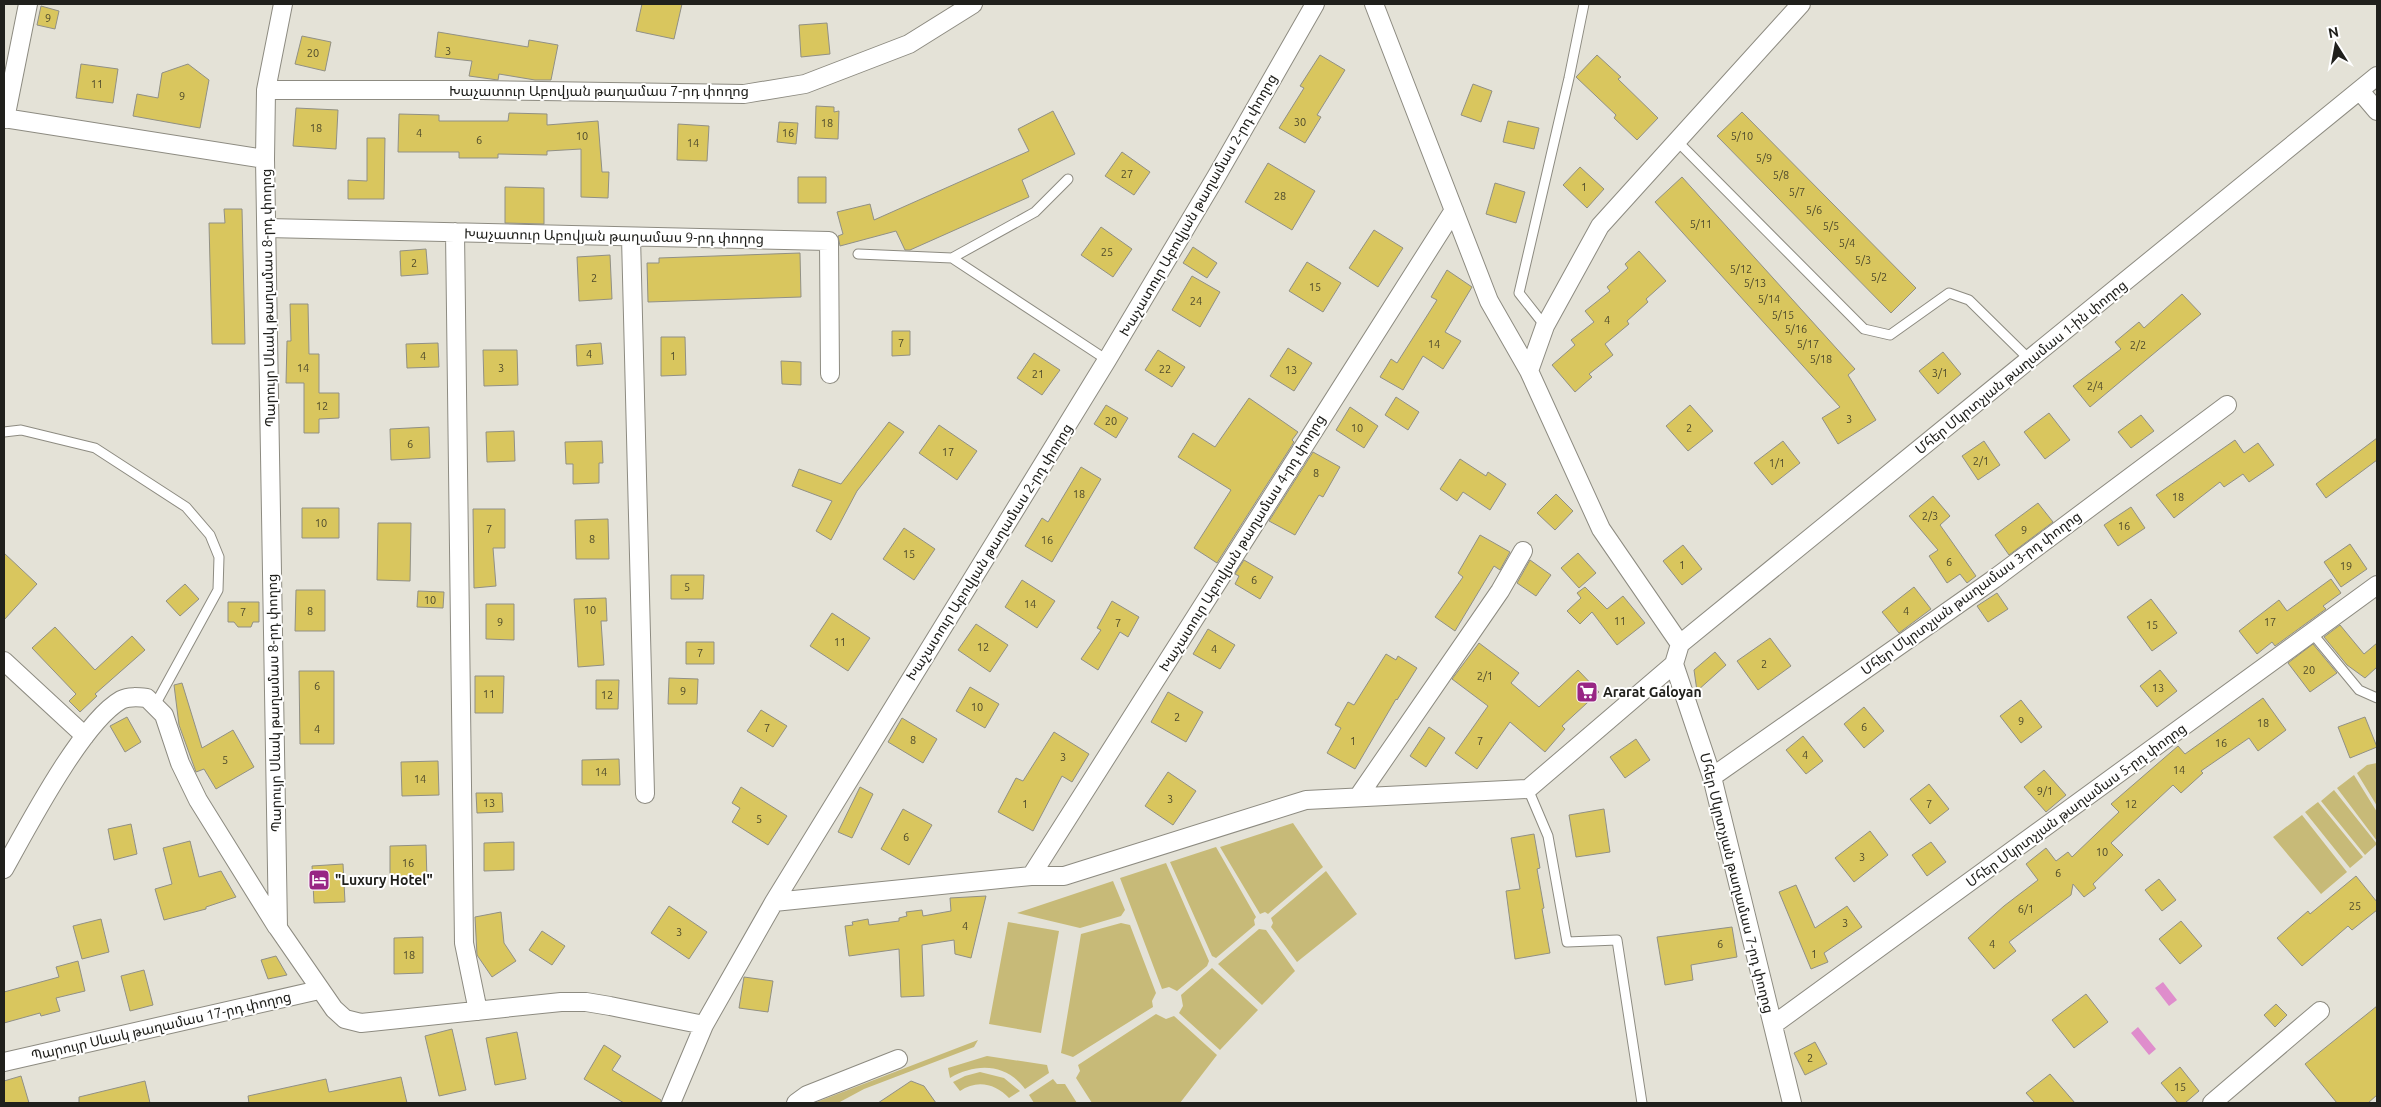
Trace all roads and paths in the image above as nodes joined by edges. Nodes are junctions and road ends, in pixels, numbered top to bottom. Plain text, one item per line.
1 (28, 4) edge
2 (283, 4) edge
3 (973, 4) edge
4 (1315, 4) edge
5 (1374, 4) edge
6 (1584, 4) edge
7 (1801, 4) edge
8 (2377, 76) edge
9 (266, 90) junction
10 (2360, 91) junction
11 (2377, 111) edge
12 (4, 119) edge
13 (1677, 141) junction
14 (265, 159) junction
15 (1068, 179) dead end
16 (1454, 210) junction
17 (267, 228) junction
18 (455, 232) junction
19 (631, 236) junction
20 (858, 254) dead end
21 (952, 258) junction
22 (1545, 326) junction
23 (1107, 360) junction
24 (2030, 360) junction
25 (1529, 371) junction
26 (830, 374) dead end
27 (2227, 405) dead end
28 (4, 432) edge
29 (1523, 551) dead end
30 (2377, 585) edge
31 (2312, 634) junction
32 (1680, 644) junction
33 (4, 661) edge
34 (1674, 664) junction
35 (2377, 698) edge
36 (155, 705) junction
37 (85, 736) junction
38 (1712, 777) junction
39 (1528, 789) junction
40 (645, 794) dead end
41 (1358, 797) junction
42 (4, 870) edge
43 (1031, 876) junction
44 (774, 902) junction
45 (278, 928) junction
46 (319, 990) junction
47 (478, 1011) junction
48 (2320, 1011) dead end
49 (704, 1025) junction
50 (1773, 1025) junction
51 (898, 1059) dead end
52 (4, 1062) edge
53 (671, 1103) edge
54 (796, 1103) edge
55 (1642, 1103) edge
56 (1792, 1103) edge
57 (2212, 1103) edge

1 - 12 street
2 - 9 street, Պարույր Սևակ թաղամաս 8-րդ փողոց
3 - 9 street, Խաչատուր Աբովյան թաղամաս 7-րդ փողոց
4 - 23 street, Խաչատուր Աբովյան թաղամաս 2-րդ փողոց
5 - 16 street
6 - 22 lane
7 - 13 street
8 - 10 street, Մհեր Մկրտչյան թաղամաս 1-ին փողոց
9 - 14 street, Պարույր Սևակ թաղամաս 8-րդ փողոց
10 - 11 street
10 - 24 street, Մհեր Մկրտչյան թաղամաս 1-ին փողոց
12 - 14 street
13 - 22 street
13 - 24 lane
14 - 17 street, Պարույր Սևակ թաղամաս 8-րդ փողոց
15 - 21 lane
16 - 25 street
16 - 43 street, Խաչատուր Աբովյան թաղամաս 4-րդ փողոց
17 - 18 street, Խաչատուր Աբովյան թաղամաս 9-րդ փողոց
17 - 45 street, Պարույր Սևակ թաղամաս 8-րդ փողոց
18 - 19 street, Խաչատուր Աբովյան թաղամաս 9-րդ փողոց
18 - 47 street
19 - 26 street, Խաչատուր Աբովյան թաղամաս 9-րդ փողոց
19 - 40 street
20 - 21 lane
21 - 23 lane
22 - 25 street
23 - 44 street, Խաչատուր Աբովյան թաղամաս 2-րդ փողոց
24 - 32 street, Մհեր Մկրտչյան թաղամաս 1-ին փողոց
25 - 32 street
27 - 38 street, Մհեր Մկրտչյան թաղամաս 3-րդ փողոց
28 - 36 lane
29 - 41 street
30 - 31 street, Մհեր Մկրտչյան թաղամաս 5-րդ փողոց
31 - 35 lane
31 - 50 street, Մհեր Մկրտչյան թաղամաս 5-րդ փողոց
32 - 34 street
33 - 37 street
34 - 38 street, Մհեր Մկրտչյան թաղամաս 7-րդ փողոց
34 - 39 street
36 - 37 street
36 - 45 street
37 - 42 street
38 - 50 street, Մհեր Մկրտչյան թաղամաս 7-րդ փողոց
39 - 41 street
39 - 55 lane
41 - 43 street
43 - 44 street
44 - 49 street, Խաչատուր Աբովյան թաղամաս 2-րդ փողոց
45 - 46 street
46 - 47 street
46 - 52 street, Պարույր Սևակ թաղամաս 17-րդ փողոց
47 - 49 street
48 - 57 street
49 - 53 street, Խաչատուր Աբովյան թաղամաս 2-րդ փողոց
50 - 56 street, Մհեր Մկրտչյան թաղամաս 7-րդ փողոց
51 - 54 street

